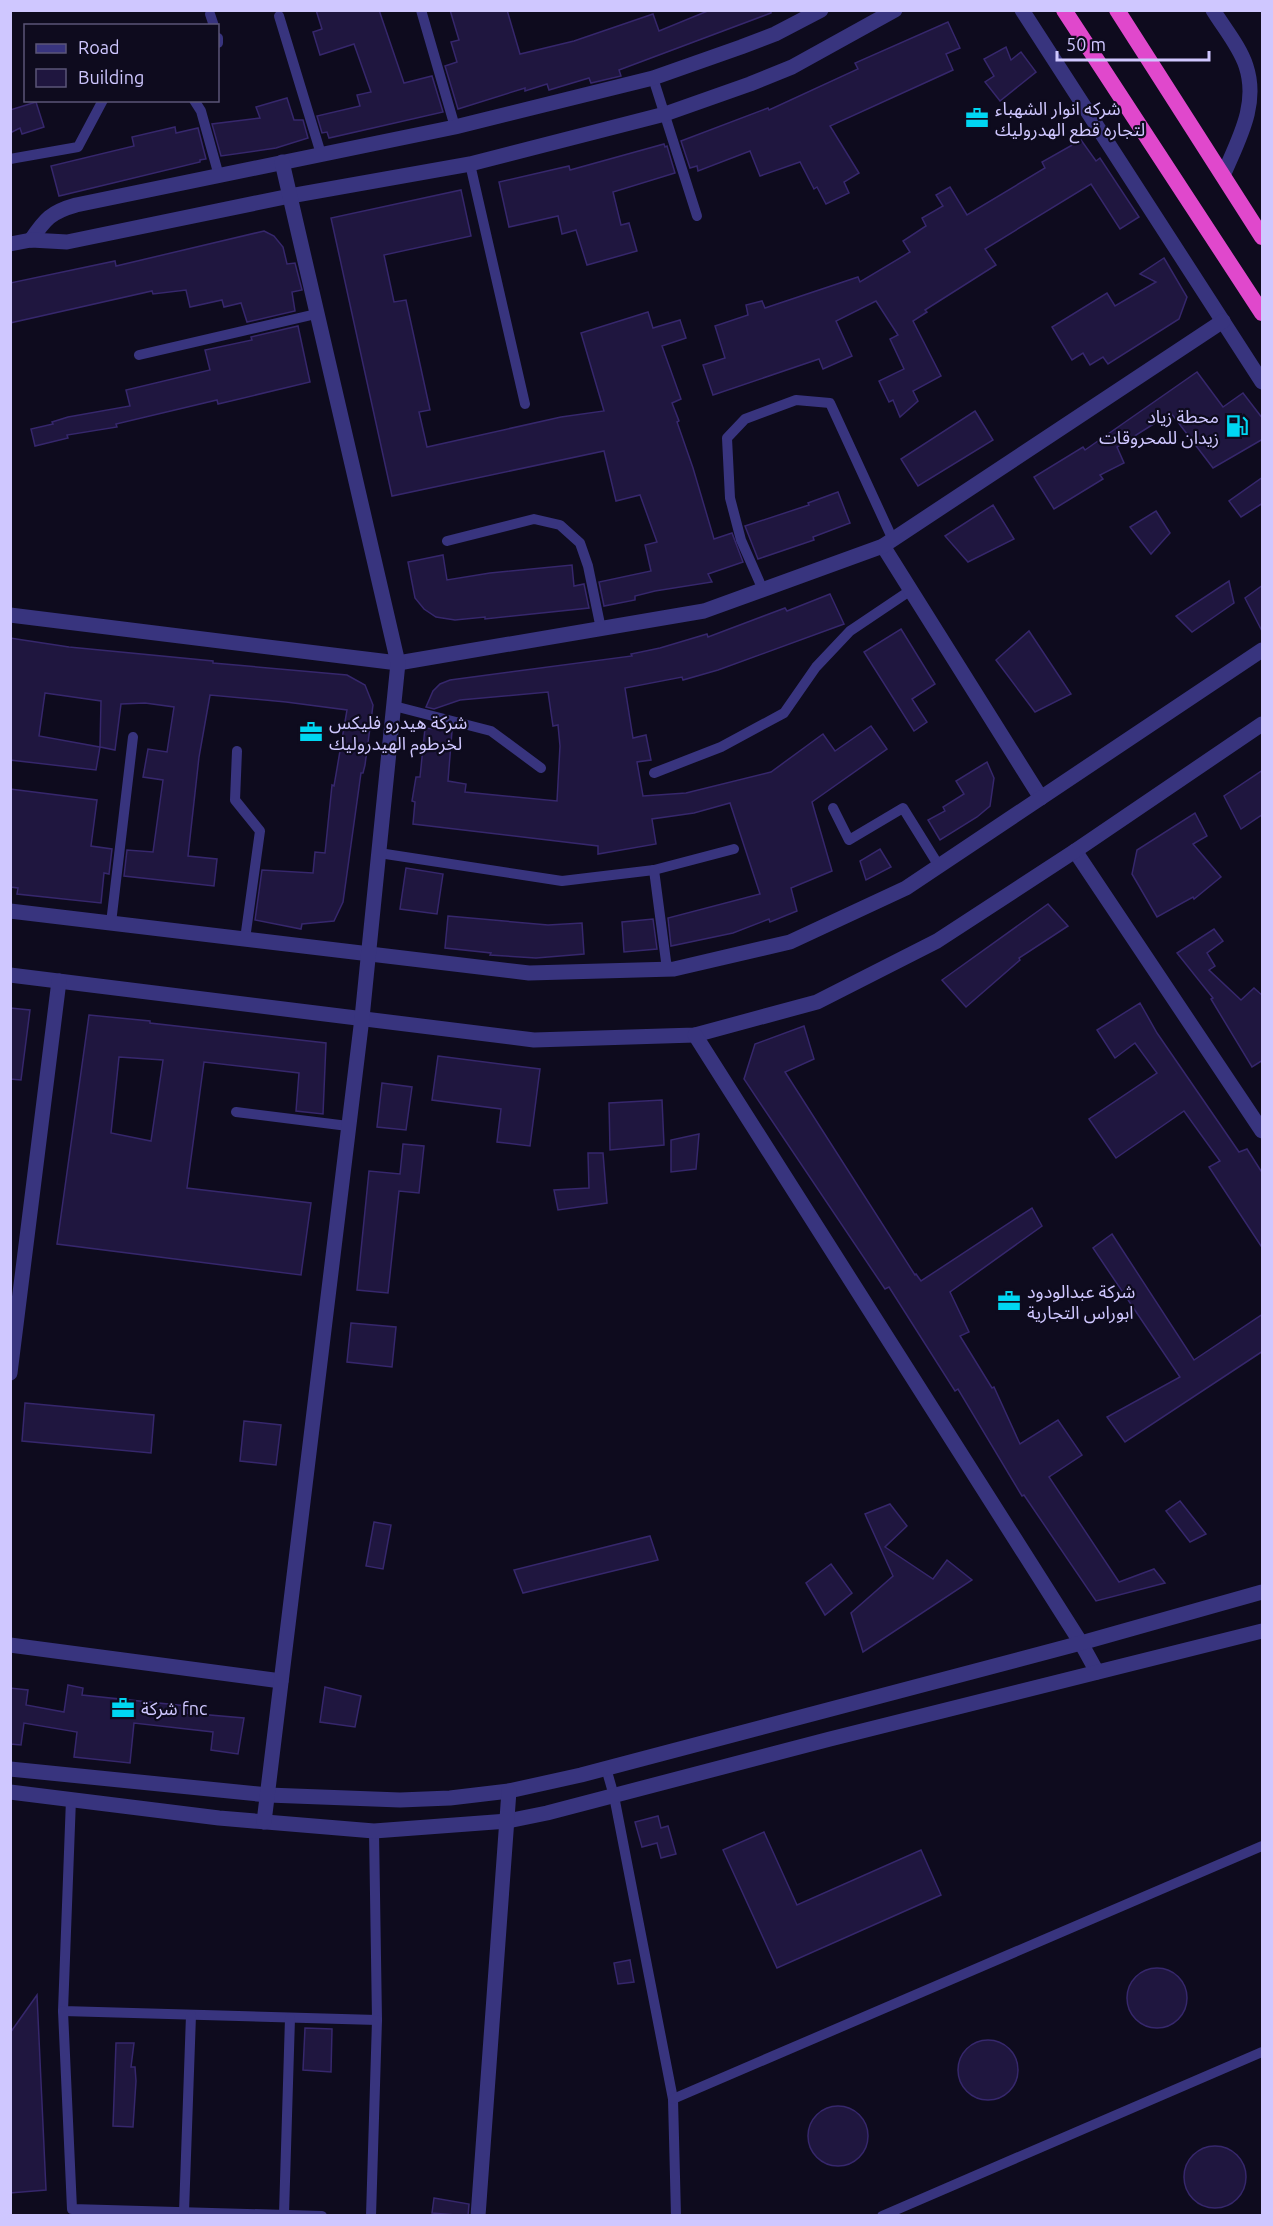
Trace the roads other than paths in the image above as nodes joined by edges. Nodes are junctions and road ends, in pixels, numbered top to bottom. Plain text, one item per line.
1 (421, 10) edge
2 (821, 10) edge
3 (895, 10) edge
4 (1022, 10) edge
5 (1064, 10) edge
6 (1117, 10) edge
7 (1213, 10) edge
8 (279, 16) dead end
9 (653, 78) junction
10 (102, 102) edge
11 (201, 106) edge
12 (665, 114) junction
13 (455, 127) junction
14 (321, 154) junction
15 (10, 159) edge
16 (282, 162) junction
17 (470, 164) junction
18 (219, 176) junction
19 (1223, 176) junction
20 (290, 196) junction
21 (697, 216) dead end
22 (1263, 237) edge
23 (31, 240) junction
24 (10, 243) edge
25 (1263, 313) edge
26 (316, 314) junction
27 (1223, 321) junction
28 (139, 355) dead end
29 (1263, 382) edge
30 (525, 404) dead end
31 (447, 541) dead end
32 (888, 543) junction
33 (762, 590) junction
34 (911, 590) junction
35 (10, 615) edge
36 (601, 629) junction
37 (1263, 650) edge
38 (398, 663) junction
39 (394, 706) junction
40 (1263, 724) edge
41 (133, 737) dead end
42 (237, 752) dead end
43 (542, 768) dead end
44 (654, 773) dead end
45 (1041, 798) junction
46 (832, 808) dead end
47 (734, 849) dead end
48 (1075, 851) junction
49 (379, 853) junction
50 (939, 866) junction
51 (654, 870) junction
52 (10, 912) edge
53 (111, 923) junction
54 (245, 939) junction
55 (368, 954) junction
56 (667, 969) junction
57 (10, 975) edge
58 (59, 981) junction
59 (362, 1018) junction
60 (695, 1035) junction
61 (236, 1112) dead end
62 (348, 1126) junction
63 (1263, 1131) edge
64 (10, 1373) edge
65 (1263, 1592) edge
66 (1263, 1631) edge
67 (1081, 1643) junction
68 (10, 1645) edge
69 (1097, 1672) junction
70 (281, 1681) junction
71 (823, 1711) junction
72 (830, 1738) junction
73 (606, 1768) junction
74 (10, 1769) edge
75 (509, 1791) junction
76 (10, 1792) edge
77 (267, 1795) junction
78 (614, 1796) junction
79 (71, 1799) junction
80 (508, 1821) junction
81 (264, 1822) junction
82 (374, 1831) junction
83 (1263, 1846) edge
84 (63, 2011) junction
85 (191, 2014) junction
86 (290, 2018) junction
87 (377, 2020) junction
88 (1263, 2052) edge
89 (673, 2099) junction
90 (184, 2212) junction
91 (284, 2214) edge
92 (322, 2216) edge
93 (370, 2216) edge
94 (478, 2216) edge
95 (676, 2216) edge
96 (882, 2216) edge

1 - 13 lane
2 - 9 street
3 - 12 street
4 - 27 street
5 - 25 highway
6 - 19 highway
7 - 19 street
8 - 14 lane
9 - 12 lane
9 - 13 street
10 - 15 lane
11 - 18 lane
12 - 17 street
12 - 21 lane
13 - 14 street
14 - 16 street
16 - 18 street
16 - 20 street
17 - 20 street
17 - 30 lane
18 - 23 street
19 - 22 highway
20 - 23 street
20 - 26 street
23 - 24 street
26 - 28 lane
26 - 38 street
27 - 29 street
27 - 32 street
31 - 36 lane
32 - 33 street
32 - 33 lane
32 - 34 street
33 - 36 street
34 - 44 lane
34 - 45 street
35 - 38 street
36 - 38 street
37 - 45 street
38 - 39 street
39 - 43 lane
39 - 49 street
40 - 48 street
41 - 53 lane
42 - 54 lane
45 - 50 street
46 - 50 lane
47 - 51 lane
48 - 60 street
48 - 63 street
49 - 51 lane
49 - 55 street
50 - 56 street
51 - 56 lane
52 - 53 street
53 - 54 street
54 - 55 street
55 - 56 street
55 - 59 street
57 - 58 street
58 - 59 street
58 - 64 street
59 - 60 street
59 - 62 street
60 - 67 street
61 - 62 lane
62 - 70 street
65 - 67 street
66 - 69 street
67 - 69 street
67 - 71 street
68 - 70 street
69 - 72 street
70 - 77 street
71 - 72 street
71 - 73 street
72 - 78 street
73 - 75 street
73 - 78 lane
74 - 77 street
75 - 77 street
75 - 80 street
76 - 79 street
77 - 81 street
78 - 80 street
78 - 89 lane
79 - 81 street
79 - 84 lane
80 - 82 street
80 - 94 street
81 - 82 street
82 - 87 lane
83 - 89 lane
84 - 85 lane
84 - 90 lane
85 - 86 lane
85 - 90 lane
86 - 87 lane
86 - 91 lane
87 - 93 lane
88 - 96 lane
89 - 95 lane
90 - 91 lane
91 - 92 lane

